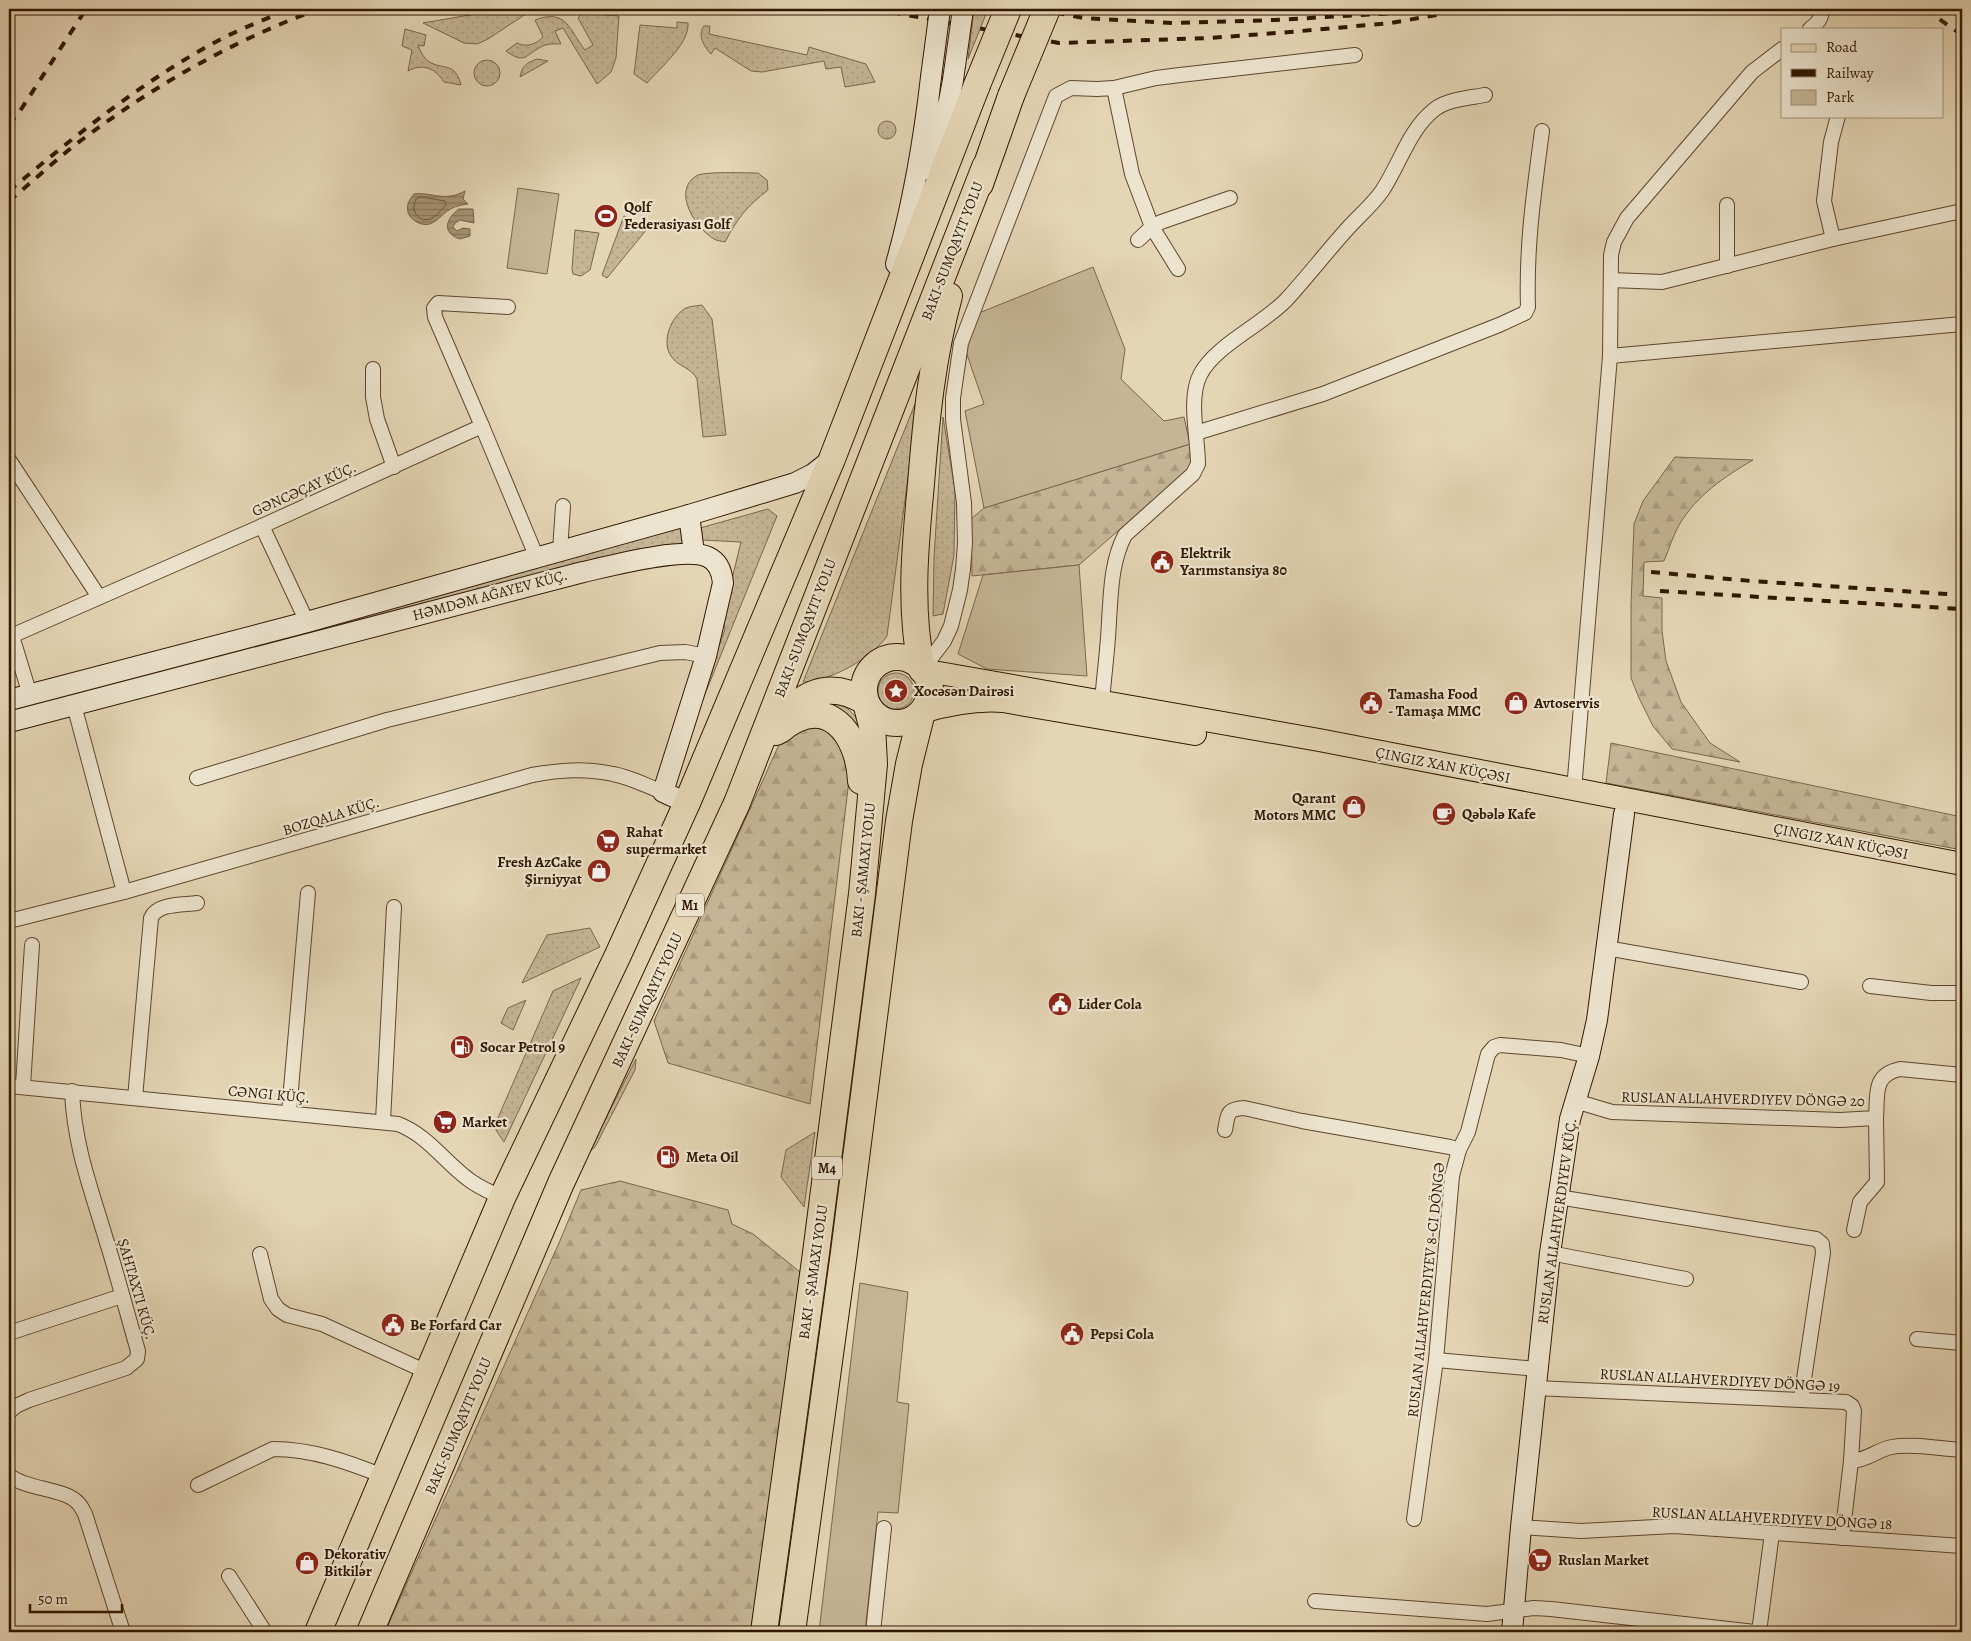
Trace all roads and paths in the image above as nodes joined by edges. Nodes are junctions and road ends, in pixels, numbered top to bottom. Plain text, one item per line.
1 (940, 9) edge
2 (962, 9) edge
3 (1008, 9) edge
4 (1047, 9) edge
5 (1822, 9) edge
6 (1811, 28) edge
7 (1781, 50) edge
8 (1356, 55) dead end
9 (965, 82) junction
10 (1114, 88) junction
11 (1485, 95) dead end
12 (1837, 118) edge
13 (1542, 131) dead end
14 (985, 167) junction
15 (1230, 198) dead end
16 (1727, 205) dead end
17 (1962, 211) edge
18 (1152, 227) junction
19 (904, 238) junction
20 (1833, 239) junction
21 (1138, 240) dead end
22 (1727, 266) junction
23 (1178, 269) dead end
24 (1611, 280) junction
25 (508, 307) dead end
26 (1962, 321) edge
27 (1610, 356) junction
28 (373, 369) dead end
29 (866, 370) junction
30 (482, 426) junction
31 (1196, 433) junction
32 (832, 459) junction
33 (9, 460) edge
34 (394, 467) junction
35 (563, 506) dead end
36 (689, 515) junction
37 (262, 526) junction
38 (560, 551) junction
39 (694, 553) junction
40 (537, 558) junction
41 (99, 597) junction
42 (307, 622) junction
43 (10, 636) edge
44 (706, 656) junction
45 (922, 670) junction
46 (30, 695) junction
47 (9, 700) edge
48 (866, 702) junction
49 (1102, 702) junction
50 (74, 705) junction
51 (922, 712) junction
52 (9, 722) edge
53 (774, 735) junction
54 (197, 778) dead end
55 (1574, 790) junction
56 (663, 792) junction
57 (737, 802) junction
58 (687, 803) junction
59 (1624, 814) junction
60 (1962, 864) edge
61 (1962, 878) edge
62 (124, 892) junction
63 (308, 893) dead end
64 (862, 894) junction
65 (197, 902) dead end
66 (394, 907) dead end
67 (9, 921) edge
68 (32, 945) dead end
69 (1606, 948) junction
70 (1801, 982) dead end
71 (1870, 986) dead end
72 (1962, 993) edge
73 (1589, 1056) junction
74 (1962, 1075) edge
75 (16, 1086) edge
76 (72, 1091) junction
77 (136, 1098) junction
78 (1575, 1102) junction
79 (289, 1112) junction
80 (1876, 1118) junction
81 (383, 1121) junction
82 (1225, 1130) dead end
83 (1459, 1150) junction
84 (502, 1198) junction
85 (1558, 1198) junction
86 (1854, 1230) dead end
87 (260, 1254) dead end
88 (1550, 1254) junction
89 (1686, 1279) dead end
90 (122, 1296) junction
91 (9, 1333) edge
92 (1917, 1339) dead end
93 (1962, 1343) edge
94 (1436, 1360) junction
95 (427, 1372) junction
96 (1536, 1379) junction
97 (1801, 1399) junction
98 (9, 1412) edge
99 (1962, 1450) edge
100 (1852, 1460) junction
101 (9, 1475) edge
102 (383, 1476) junction
103 (198, 1485) dead end
104 (810, 1501) junction
105 (1414, 1519) dead end
106 (1521, 1527) junction
107 (884, 1528) dead end
108 (1772, 1533) junction
109 (1842, 1538) junction
110 (1962, 1546) edge
111 (229, 1576) dead end
112 (1316, 1601) dead end
113 (1514, 1611) junction
114 (123, 1632) edge
115 (265, 1632) edge
116 (318, 1632) edge
117 (370, 1632) edge
118 (764, 1632) edge
119 (792, 1632) edge
120 (801, 1632) edge
121 (873, 1632) edge
122 (1512, 1632) edge
123 (1755, 1632) edge
124 (1760, 1632) edge

1 - 19 street, bridge
2 - 9 street, bridge
3 - 9 highway, bridge
4 - 14 highway, bridge
5 - 6 street
7 - 24 street
8 - 10 street
9 - 19 street
9 - 29 highway
10 - 18 street
10 - 45 street
11 - 31 street
12 - 20 street
13 - 31 street
14 - 45 highway
14 - 57 highway, M1
15 - 18 street
16 - 22 street
17 - 20 street
18 - 21 street
18 - 23 street
19 - 29 street
20 - 22 street
22 - 24 street
24 - 27 street
25 - 30 street
26 - 27 street
27 - 55 street
28 - 34 street
29 - 32 highway
30 - 34 street, GƏNCƏÇAY KÜÇ.
30 - 40 street
31 - 49 street
32 - 36 street
32 - 58 highway
33 - 41 street
34 - 37 street, GƏNCƏÇAY KÜÇ.
35 - 38 street
36 - 38 street
36 - 39 street
37 - 41 street, GƏNCƏÇAY KÜÇ.
37 - 42 street
38 - 40 street
39 - 44 street
39 - 50 street, HƏMDƏM AĞAYEV KÜÇ.
40 - 42 street
41 - 43 street, GƏNCƏÇAY KÜÇ.
42 - 46 street
43 - 46 street
44 - 54 street
44 - 56 street
45 - 48 highway
45 - 49 main road, ÇINGIZ XAN KÜÇƏSI
45 - 51 highway
46 - 47 street
48 - 51 highway
48 - 53 highway
48 - 64 highway, M4
49 - 55 main road, ÇINGIZ XAN KÜÇƏSI
50 - 52 street, HƏMDƏM AĞAYEV KÜÇ.
50 - 62 street
51 - 59 main road, ÇINGIZ XAN KÜÇƏSI
51 - 104 highway, M4
53 - 57 highway
53 - 64 highway
55 - 60 main road, ÇINGIZ XAN KÜÇƏSI
56 - 58 street
56 - 62 street, BOZQALA KÜÇ.
57 - 117 highway, M1
58 - 84 highway
59 - 61 main road, ÇINGIZ XAN KÜÇƏSI
59 - 69 street, RUSLAN ALLAHVERDIYEV KÜÇ.
62 - 67 street, BOZQALA KÜÇ.
63 - 79 street
64 - 118 highway, M4
65 - 77 street
66 - 81 street
68 - 75 street
69 - 70 street
69 - 73 street, RUSLAN ALLAHVERDIYEV KÜÇ.
71 - 72 street
73 - 78 street, RUSLAN ALLAHVERDIYEV KÜÇ.
73 - 83 street, RUSLAN ALLAHVERDIYEV 8-CI DÖNGƏ
74 - 80 street, RUSLAN ALLAHVERDIYEV DÖNGƏ 20
75 - 76 street, CƏNGI KÜÇ.
76 - 77 street, CƏNGI KÜÇ.
76 - 90 street
77 - 79 street, CƏNGI KÜÇ.
78 - 80 street, RUSLAN ALLAHVERDIYEV DÖNGƏ 20
78 - 85 street, RUSLAN ALLAHVERDIYEV KÜÇ.
79 - 81 street, CƏNGI KÜÇ.
80 - 86 street
81 - 84 street, CƏNGI KÜÇ.
82 - 83 street
83 - 94 street, RUSLAN ALLAHVERDIYEV 8-CI DÖNGƏ
84 - 95 highway
85 - 88 street, RUSLAN ALLAHVERDIYEV KÜÇ.
85 - 97 street
87 - 95 street
88 - 89 street
88 - 96 street, RUSLAN ALLAHVERDIYEV KÜÇ.
90 - 91 street
90 - 98 street
92 - 93 street
94 - 96 street, RUSLAN ALLAHVERDIYEV DÖNGƏ 19
94 - 105 street, RUSLAN ALLAHVERDIYEV 8-CI DÖNGƏ
95 - 102 highway
96 - 97 street, RUSLAN ALLAHVERDIYEV DÖNGƏ 19
96 - 106 street, RUSLAN ALLAHVERDIYEV KÜÇ.
97 - 100 street, RUSLAN ALLAHVERDIYEV DÖNGƏ 19
99 - 100 street
100 - 109 street
101 - 114 street
102 - 103 street
102 - 116 highway
104 - 119 highway, M4
104 - 120 highway, M4
106 - 108 street, RUSLAN ALLAHVERDIYEV DÖNGƏ 18
106 - 113 street, RUSLAN ALLAHVERDIYEV KÜÇ.
107 - 121 street
108 - 109 street, RUSLAN ALLAHVERDIYEV DÖNGƏ 18
108 - 124 street
109 - 110 street, RUSLAN ALLAHVERDIYEV DÖNGƏ 18
111 - 115 street
112 - 113 street
113 - 122 street, RUSLAN ALLAHVERDIYEV KÜÇ.
113 - 123 street

